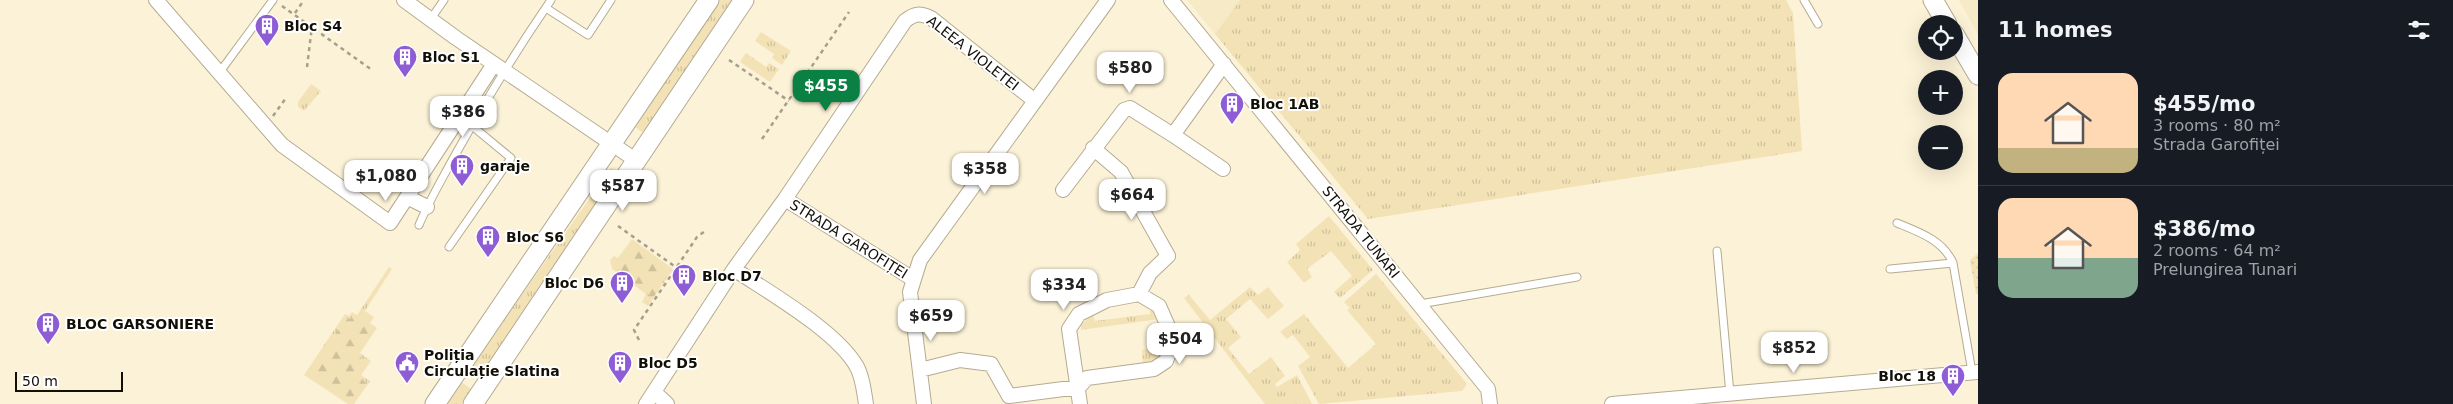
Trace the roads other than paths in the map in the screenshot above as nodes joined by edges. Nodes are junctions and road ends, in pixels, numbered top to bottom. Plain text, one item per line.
1 (156, 0) edge
2 (273, 0) edge
3 (404, 0) edge
4 (444, 0) edge
5 (551, 0) edge
6 (611, 0) edge
7 (709, 0) edge
8 (744, 0) edge
9 (1108, 0) edge
10 (1171, 0) edge
11 (1804, 0) edge
12 (1933, 0) edge
13 (546, 8) junction
14 (1942, 15) edge
15 (430, 20) junction
16 (1818, 24) dead end
17 (892, 40) joint
18 (1963, 49) edge
19 (1224, 64) junction
20 (499, 67) junction
21 (218, 74) junction
22 (1978, 74) edge
23 (1035, 101) junction
24 (471, 125) junction
25 (1173, 135) junction
26 (611, 143) junction
27 (1093, 148) junction
28 (637, 161) junction
29 (1223, 168) dead end
30 (1063, 190) dead end
31 (407, 197) junction
32 (785, 199) junction
33 (426, 207) junction
34 (1897, 223) dead end
35 (419, 225) dead end
36 (449, 247) dead end
37 (1717, 251) dead end
38 (1953, 263) junction
39 (734, 269) junction
40 (1890, 269) dead end
41 (1577, 277) dead end
42 (913, 279) junction
43 (1139, 294) junction
44 (1420, 304) junction
45 (920, 370) junction
46 (1975, 372) edge
47 (1079, 387) junction
48 (654, 392) junction
49 (1728, 397) edge
50 (435, 404) edge
51 (473, 404) edge
52 (646, 404) edge
53 (667, 404) edge
54 (866, 404) edge
55 (924, 404) edge
56 (1080, 404) edge
57 (1490, 404) edge
58 (1612, 404) edge

1 - 21 street
2 - 21 lane
3 - 15 street
4 - 15 lane
5 - 13 lane
6 - 13 lane
7 - 26 main road
8 - 28 main road
9 - 23 street
10 - 19 street, STRADA TUNARI
11 - 16 lane
12 - 14 main road
13 - 20 lane
15 - 20 street
17 - 23 street, ALEEA VIOLETEI
17 - 32 street, STRADA GAROFIȚEI
18 - 22 main road
19 - 25 street
19 - 44 street, STRADA TUNARI
20 - 24 lane
20 - 26 street
20 - 31 street
21 - 31 street
23 - 42 street
24 - 33 lane
24 - 36 lane
25 - 27 street
25 - 29 street
26 - 28 street
26 - 50 main road
27 - 30 street
27 - 43 street
28 - 51 main road
31 - 33 street
32 - 39 street, STRADA GAROFIȚEI
32 - 42 street, STRADA GAROFIȚEI
33 - 35 lane
34 - 38 lane
37 - 49 lane
38 - 40 lane
38 - 46 lane
39 - 48 street, STRADA GAROFIȚEI
39 - 54 street
41 - 44 lane
42 - 45 street
43 - 47 street
43 - 47 street
44 - 57 street, STRADA TUNARI
45 - 47 street
45 - 55 street
46 - 49 street
47 - 56 street
48 - 52 street, STRADA GAROFIȚEI
48 - 53 street
49 - 58 street

